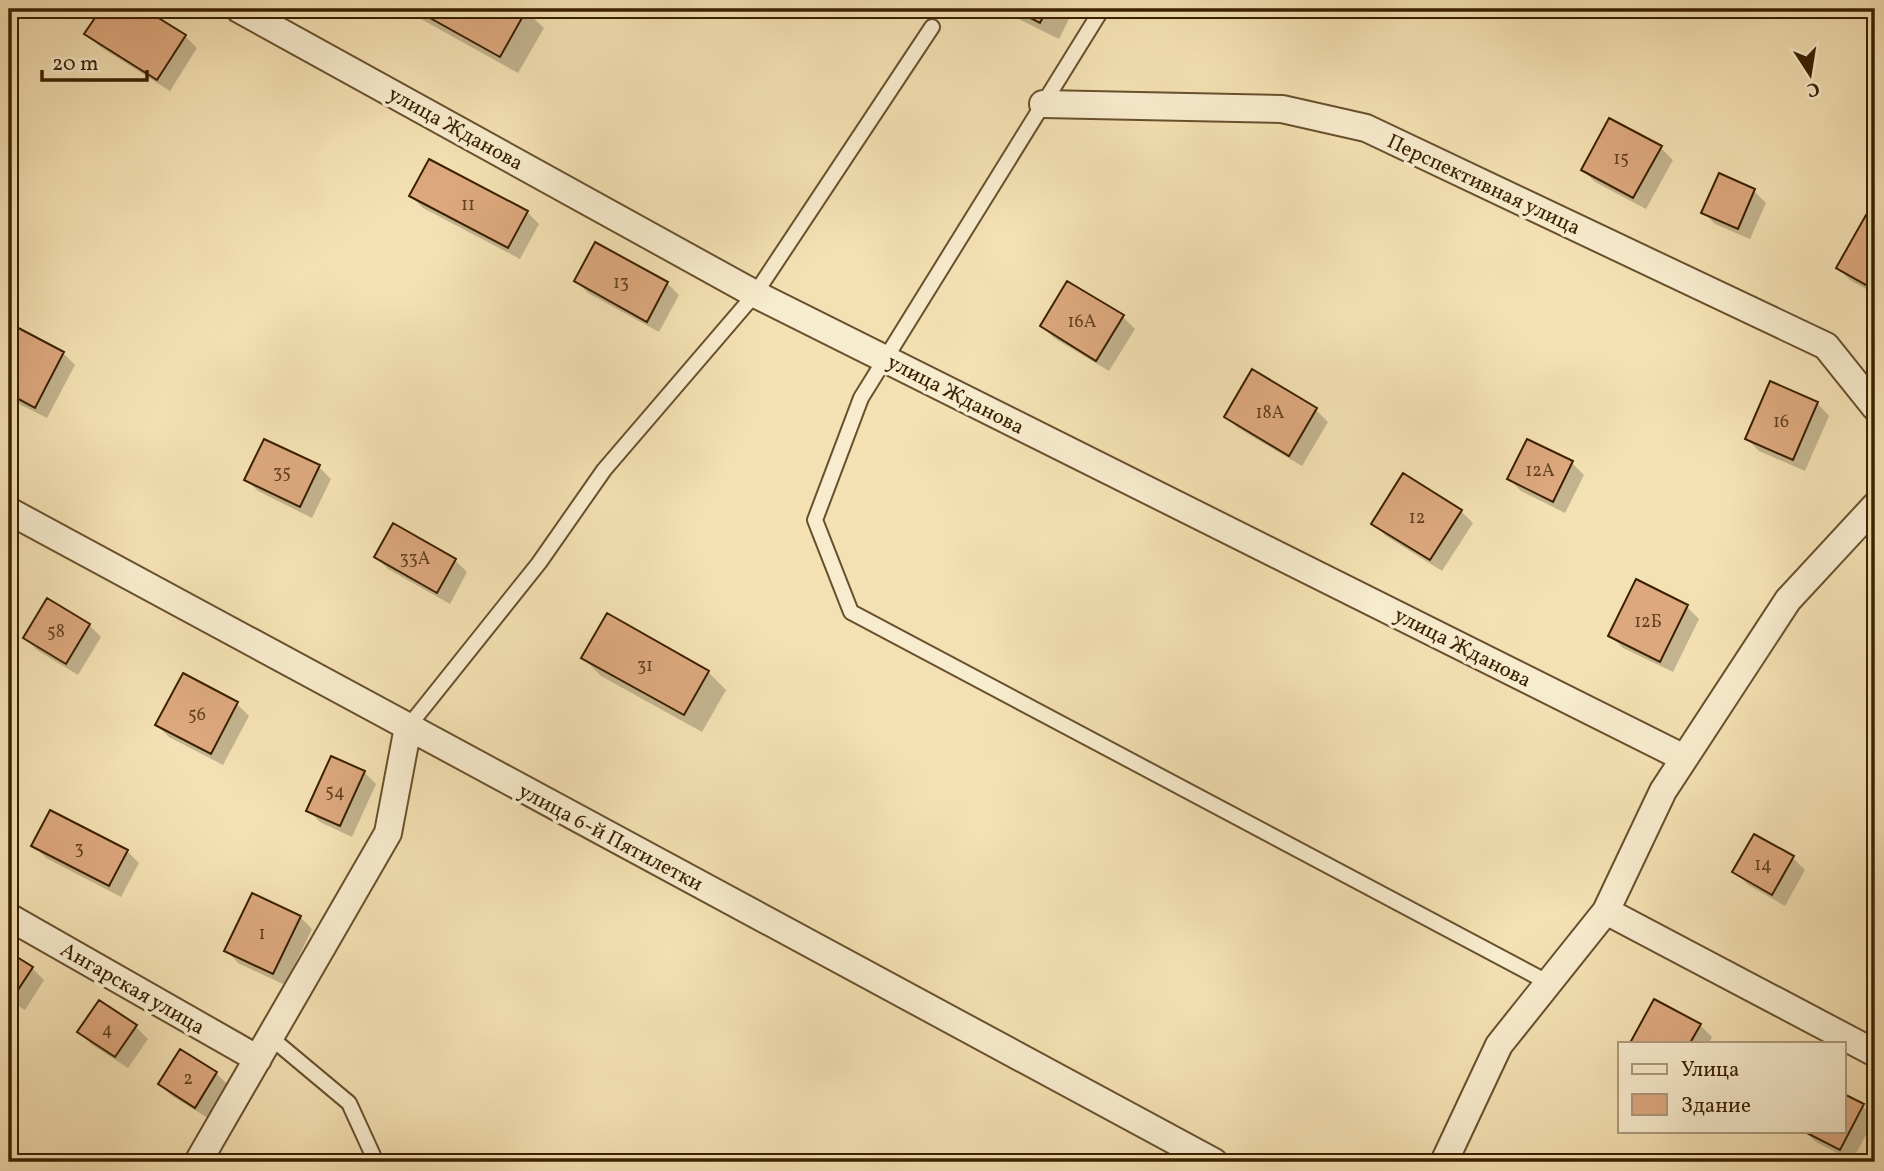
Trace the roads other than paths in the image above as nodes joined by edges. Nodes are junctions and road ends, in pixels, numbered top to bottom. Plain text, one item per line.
1 (239, 9) edge
2 (1102, 9) edge
3 (932, 27) dead end
4 (1043, 104) junction
5 (755, 294) junction
6 (885, 359) junction
7 (1875, 407) edge
8 (1875, 506) edge
9 (9, 511) edge
10 (408, 727) junction
11 (1685, 758) junction
12 (1606, 911) junction
13 (9, 917) edge
14 (1549, 983) junction
15 (264, 1048) junction
16 (1875, 1053) edge
17 (198, 1162) edge
18 (376, 1162) edge
19 (1214, 1162) edge
20 (1444, 1162) edge

1 - 5 street, улица Жданова
2 - 4 lane
3 - 5 lane
4 - 6 lane
4 - 7 street, Перспективная улица
5 - 6 street, улица Жданова
5 - 10 lane
6 - 11 street, улица Жданова
6 - 14 lane
8 - 11 street
9 - 10 street, улица 6-й Пятилетки
10 - 15 street
10 - 19 street, улица 6-й Пятилетки
11 - 12 street
12 - 14 street
12 - 16 street
13 - 15 street, Ангарская улица
14 - 20 street
15 - 17 street
15 - 18 lane

